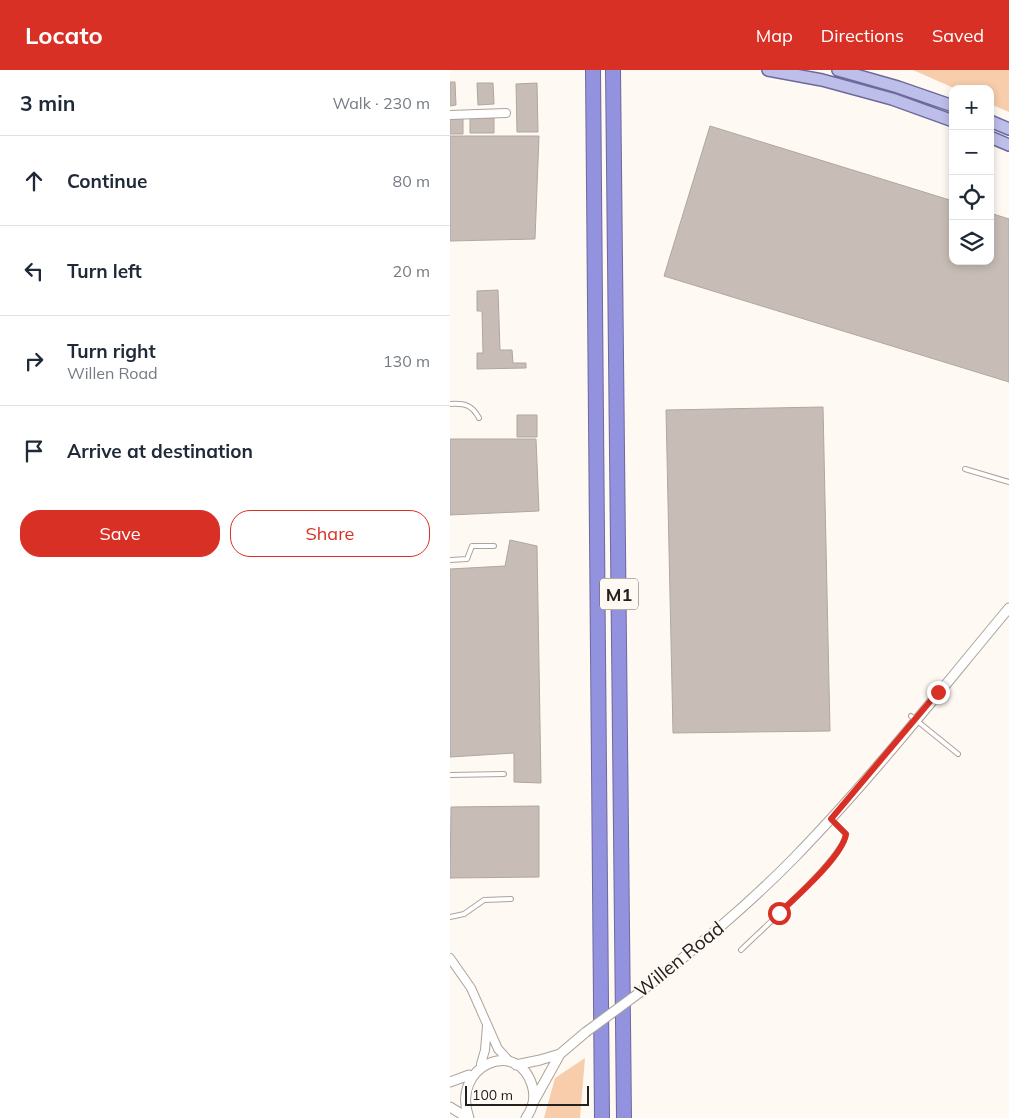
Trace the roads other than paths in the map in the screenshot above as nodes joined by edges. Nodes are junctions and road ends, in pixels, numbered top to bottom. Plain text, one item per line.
1 (593, 70) edge
2 (613, 70) edge
3 (768, 70) edge
4 (838, 70) edge
5 (949, 105) edge
6 (506, 113) dead end
7 (450, 115) edge
8 (949, 120) edge
9 (994, 123) edge
10 (1009, 129) edge
11 (994, 139) edge
12 (1009, 145) edge
13 (450, 404) edge
14 (479, 418) dead end
15 (965, 469) dead end
16 (1009, 482) edge
17 (494, 546) dead end
18 (450, 560) edge
19 (1009, 600) edge
20 (1009, 608) edge
21 (913, 718) junction
22 (958, 754) dead end
23 (504, 774) dead end
24 (450, 775) edge
25 (831, 819) junction
26 (794, 858) junction
27 (511, 899) dead end
28 (450, 917) edge
29 (741, 950) dead end
30 (450, 958) edge
31 (487, 1024) junction
32 (560, 1054) junction
33 (482, 1064) junction
34 (513, 1064) junction
35 (469, 1075) junction
36 (450, 1082) edge
37 (534, 1102) junction
38 (450, 1107) edge
39 (529, 1116) edge
40 (469, 1118) edge
41 (602, 1118) edge
42 (624, 1118) edge

1 - 41 highway, M1
2 - 42 highway, M1
3 - 8 main road
4 - 5 main road
6 - 7 street
9 - 10 main road
11 - 12 main road
13 - 14 lane
15 - 16 lane
17 - 18 lane
19 - 21 street, Willen Road
20 - 21 street, Willen Road
21 - 22 lane
21 - 25 street, Willen Road
21 - 26 street, Willen Road
23 - 24 lane
25 - 26 street, Willen Road
25 - 29 lane
26 - 32 street, Willen Road, bridge
27 - 28 lane
30 - 31 street
31 - 33 street
31 - 34 street
32 - 34 street, Willen Road
32 - 37 street, Willen Road
33 - 34 street, Willen Road
33 - 35 street
34 - 37 street
35 - 36 street
35 - 40 street
37 - 39 street, Willen Road
38 - 40 street

